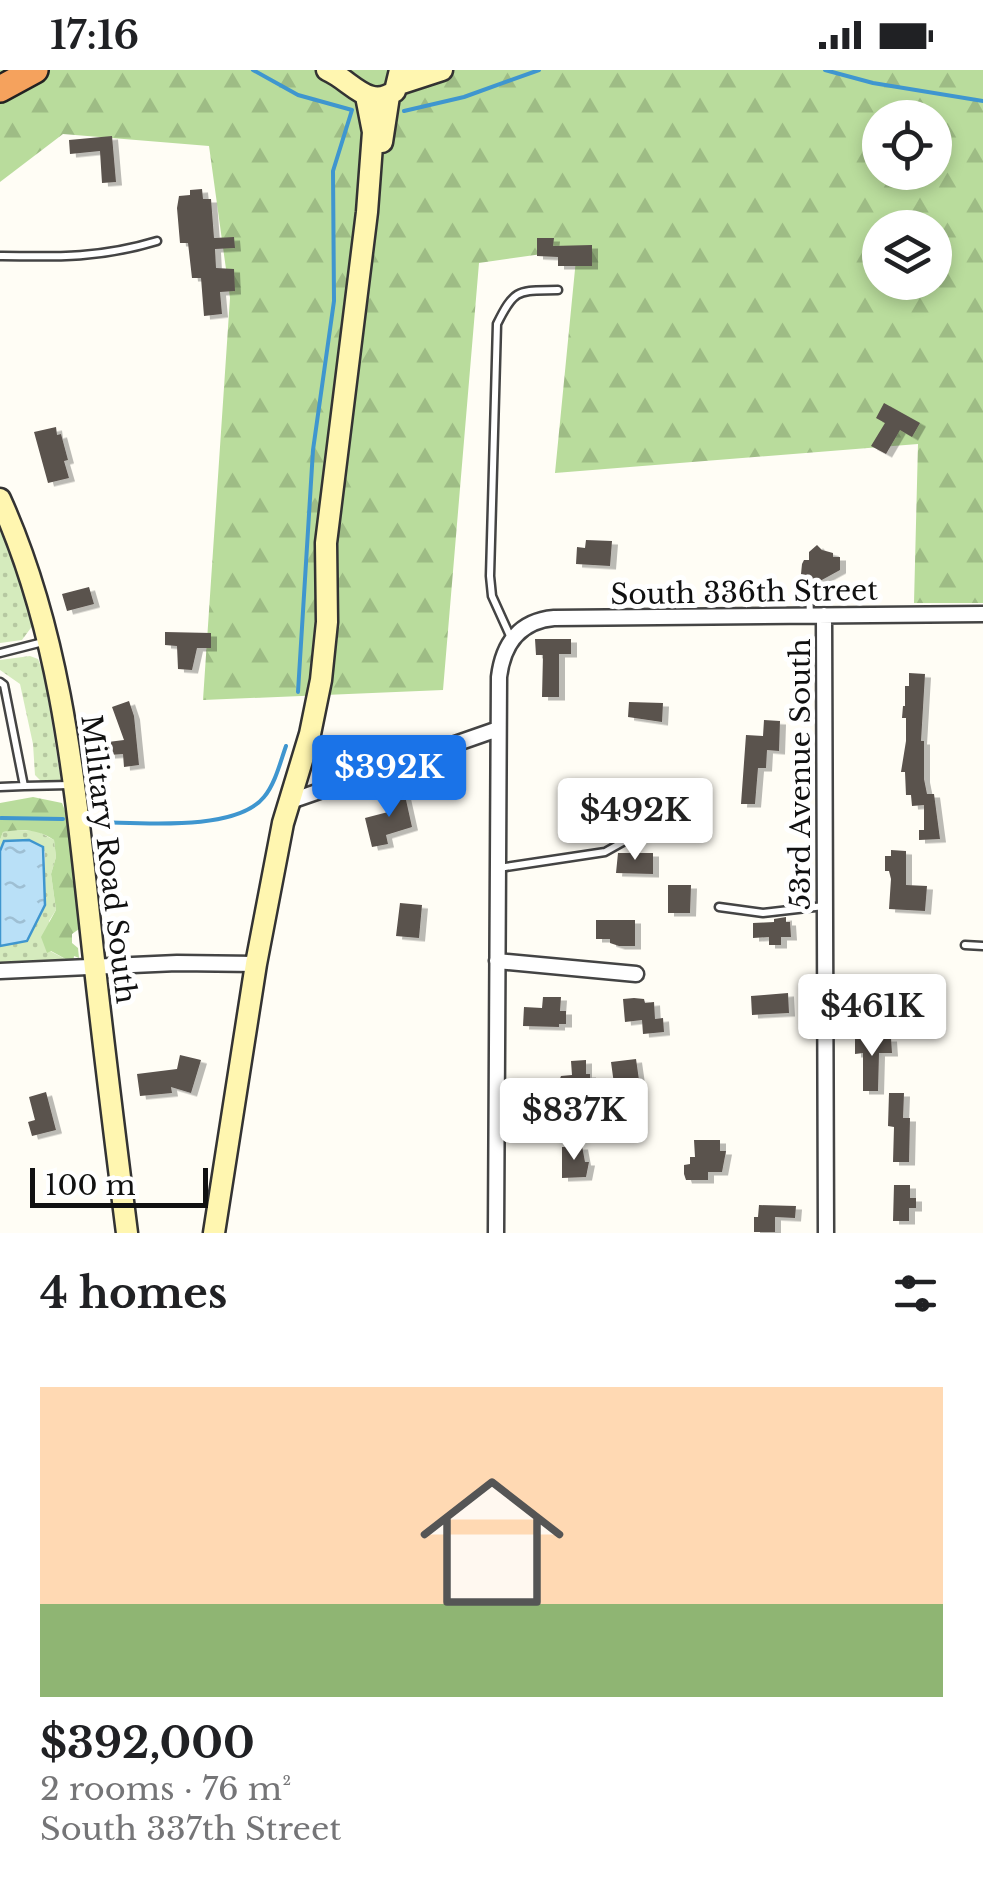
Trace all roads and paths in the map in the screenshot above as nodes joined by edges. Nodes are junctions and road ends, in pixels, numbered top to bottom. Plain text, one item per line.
1 (36, 70) edge
2 (326, 70) edge
3 (442, 70) edge
4 (396, 83) edge
5 (359, 85) edge
6 (0, 89) edge
7 (367, 212) junction
8 (157, 241) dead end
9 (0, 256) edge
10 (558, 290) dead end
11 (0, 499) edge
12 (801, 581) dead end
13 (983, 614) edge
14 (817, 616) junction
15 (511, 638) junction
16 (49, 640) junction
17 (0, 653) edge
18 (0, 682) edge
19 (498, 729) junction
20 (74, 785) junction
21 (24, 786) junction
22 (0, 787) edge
23 (288, 802) junction
24 (630, 838) dead end
25 (498, 868) junction
26 (826, 906) junction
27 (720, 907) dead end
28 (965, 945) dead end
29 (983, 946) edge
30 (498, 961) junction
31 (256, 964) junction
32 (95, 968) junction
33 (0, 971) edge
34 (636, 974) dead end
35 (127, 1233) edge
36 (214, 1233) edge
37 (496, 1233) edge
38 (826, 1233) edge

1 - 6 highway
2 - 5 street
3 - 4 street
4 - 5 street
4 - 7 street
5 - 7 street
7 - 23 street
8 - 9 lane
10 - 15 lane
11 - 16 street, Military Road South
12 - 14 lane
13 - 14 street, South 336th Street
14 - 15 street, South 336th Street
14 - 26 street, 53rd Avenue South
15 - 19 street
16 - 17 lane
16 - 20 street, Military Road South
18 - 21 lane
19 - 23 street
19 - 25 street
20 - 21 lane
20 - 32 street, Military Road South
21 - 22 lane
23 - 31 street
24 - 25 lane
25 - 30 street
26 - 27 lane
26 - 38 street, 53rd Avenue South
28 - 29 lane
30 - 34 street
30 - 37 street
31 - 32 street
31 - 36 street
32 - 33 street
32 - 35 street, Military Road South

